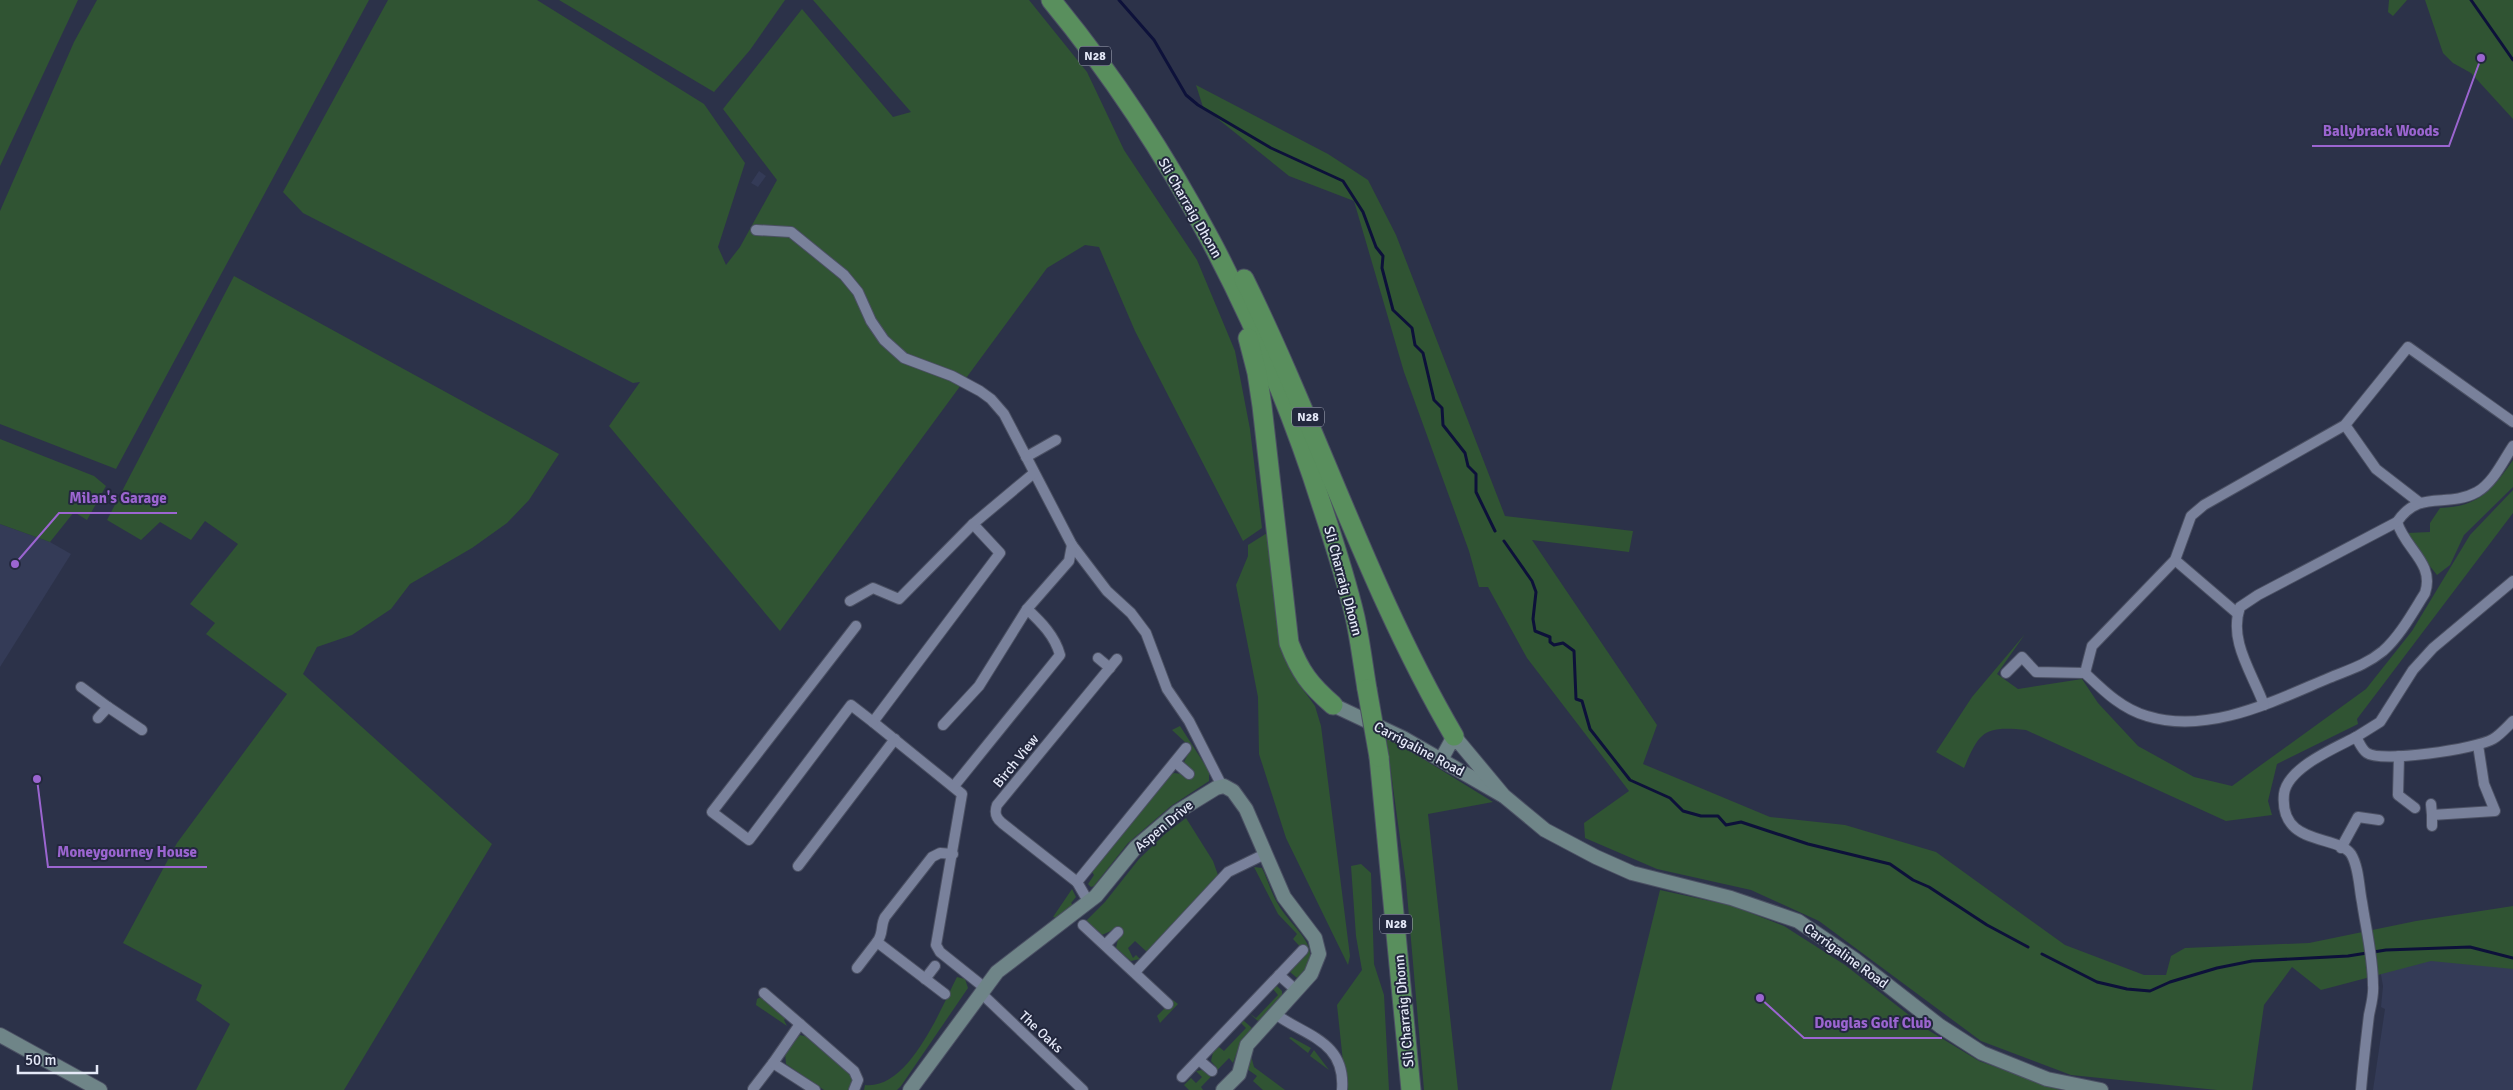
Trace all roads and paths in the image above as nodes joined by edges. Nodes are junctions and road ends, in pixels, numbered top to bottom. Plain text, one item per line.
1 (1051, 0) edge
2 (1134, 114) junction
3 (756, 230) dead end
4 (2513, 422) edge
5 (2345, 425) junction
6 (1056, 440) dead end
7 (2513, 446) edge
8 (1026, 457) junction
9 (1034, 473) junction
10 (2420, 503) junction
11 (2397, 522) junction
12 (973, 524) junction
13 (1072, 545) junction
14 (2175, 560) junction
15 (2513, 581) edge
16 (850, 600) dead end
17 (1027, 609) junction
18 (2238, 614) junction
19 (856, 626) dead end
20 (1098, 658) dead end
21 (1117, 659) dead end
22 (1110, 668) junction
23 (2006, 673) dead end
24 (2086, 673) junction
25 (81, 687) dead end
26 (1333, 705) joint
27 (2264, 705) junction
28 (108, 707) junction
29 (98, 718) dead end
30 (2513, 721) edge
31 (873, 722) junction
32 (943, 725) dead end
33 (142, 730) dead end
34 (1454, 736) junction
35 (2356, 737) junction
36 (895, 739) junction
37 (2478, 745) junction
38 (1186, 748) dead end
39 (2399, 756) junction
40 (1442, 758) junction
41 (1174, 762) junction
42 (1189, 774) dead end
43 (954, 786) junction
44 (1222, 786) junction
45 (1504, 796) junction
46 (2415, 808) dead end
47 (2432, 815) dead end
48 (2379, 820) dead end
49 (2340, 848) junction
50 (953, 854) junction
51 (1265, 854) junction
52 (798, 866) dead end
53 (1077, 882) junction
54 (1088, 901) junction
55 (1079, 919) junction
56 (1118, 932) dead end
57 (878, 942) junction
58 (1105, 945) junction
59 (1303, 950) dead end
60 (935, 966) dead end
61 (857, 968) dead end
62 (1134, 972) junction
63 (1279, 975) junction
64 (925, 979) junction
65 (983, 991) junction
66 (1297, 991) junction
67 (764, 993) dead end
68 (945, 994) dead end
69 (1168, 1004) dead end
70 (1274, 1013) junction
71 (800, 1024) junction
72 (0, 1036) edge
73 (1199, 1060) junction
74 (773, 1063) junction
75 (1212, 1071) dead end
76 (1182, 1077) dead end
77 (754, 1089) edge
78 (100, 1090) edge
79 (815, 1090) edge
80 (854, 1090) edge
81 (910, 1090) edge
82 (1083, 1090) edge
83 (1223, 1090) edge
84 (1342, 1090) edge
85 (1410, 1090) edge
86 (2101, 1090) edge
87 (2361, 1090) edge

1 - 2 highway, N28
2 - 26 highway, N28
2 - 34 highway, N28
2 - 85 highway, Sli Charraig Dhonn / N28, bridge
3 - 8 street
4 - 5 street
5 - 10 street
5 - 14 street
6 - 8 street
7 - 10 street
8 - 9 street
9 - 12 street
9 - 13 street
10 - 11 street
11 - 18 street
11 - 27 street
12 - 16 street
12 - 31 street
13 - 17 street
13 - 44 street
14 - 18 street
14 - 24 street
15 - 35 street
17 - 32 street
17 - 43 street
18 - 27 street
19 - 31 street
20 - 22 street
21 - 22 street, Birch View
22 - 53 street, Birch View
23 - 24 street
24 - 27 street
25 - 28 street
26 - 40 main road, Carrigaline Road
28 - 29 street
28 - 33 street
30 - 37 street
31 - 36 street
34 - 40 main road
34 - 45 main road, Carrigaline Road
35 - 39 street
35 - 49 street
36 - 43 street
36 - 52 street
37 - 39 street
37 - 47 street
38 - 41 street
39 - 46 street
40 - 45 main road, Carrigaline Road
41 - 42 street
41 - 53 street
43 - 50 street
44 - 51 main road
44 - 54 main road, Aspen Drive
45 - 86 main road, Carrigaline Road
48 - 49 street
49 - 87 street
50 - 57 street
50 - 65 street, The Oaks
51 - 62 street
51 - 66 main road
53 - 54 street, Birch View
54 - 55 main road, Aspen Drive
55 - 58 street
55 - 65 main road, Aspen Drive
56 - 58 street
57 - 61 street
57 - 64 street
58 - 62 street
59 - 63 street
60 - 64 street
62 - 69 street
63 - 66 street
63 - 73 street
64 - 68 street
65 - 81 main road, Aspen Drive
65 - 82 street, The Oaks
66 - 70 main road
67 - 71 street
70 - 83 main road
70 - 84 street
71 - 74 street
71 - 80 street
72 - 78 main road
73 - 75 street
73 - 76 street
74 - 77 street
74 - 79 street

